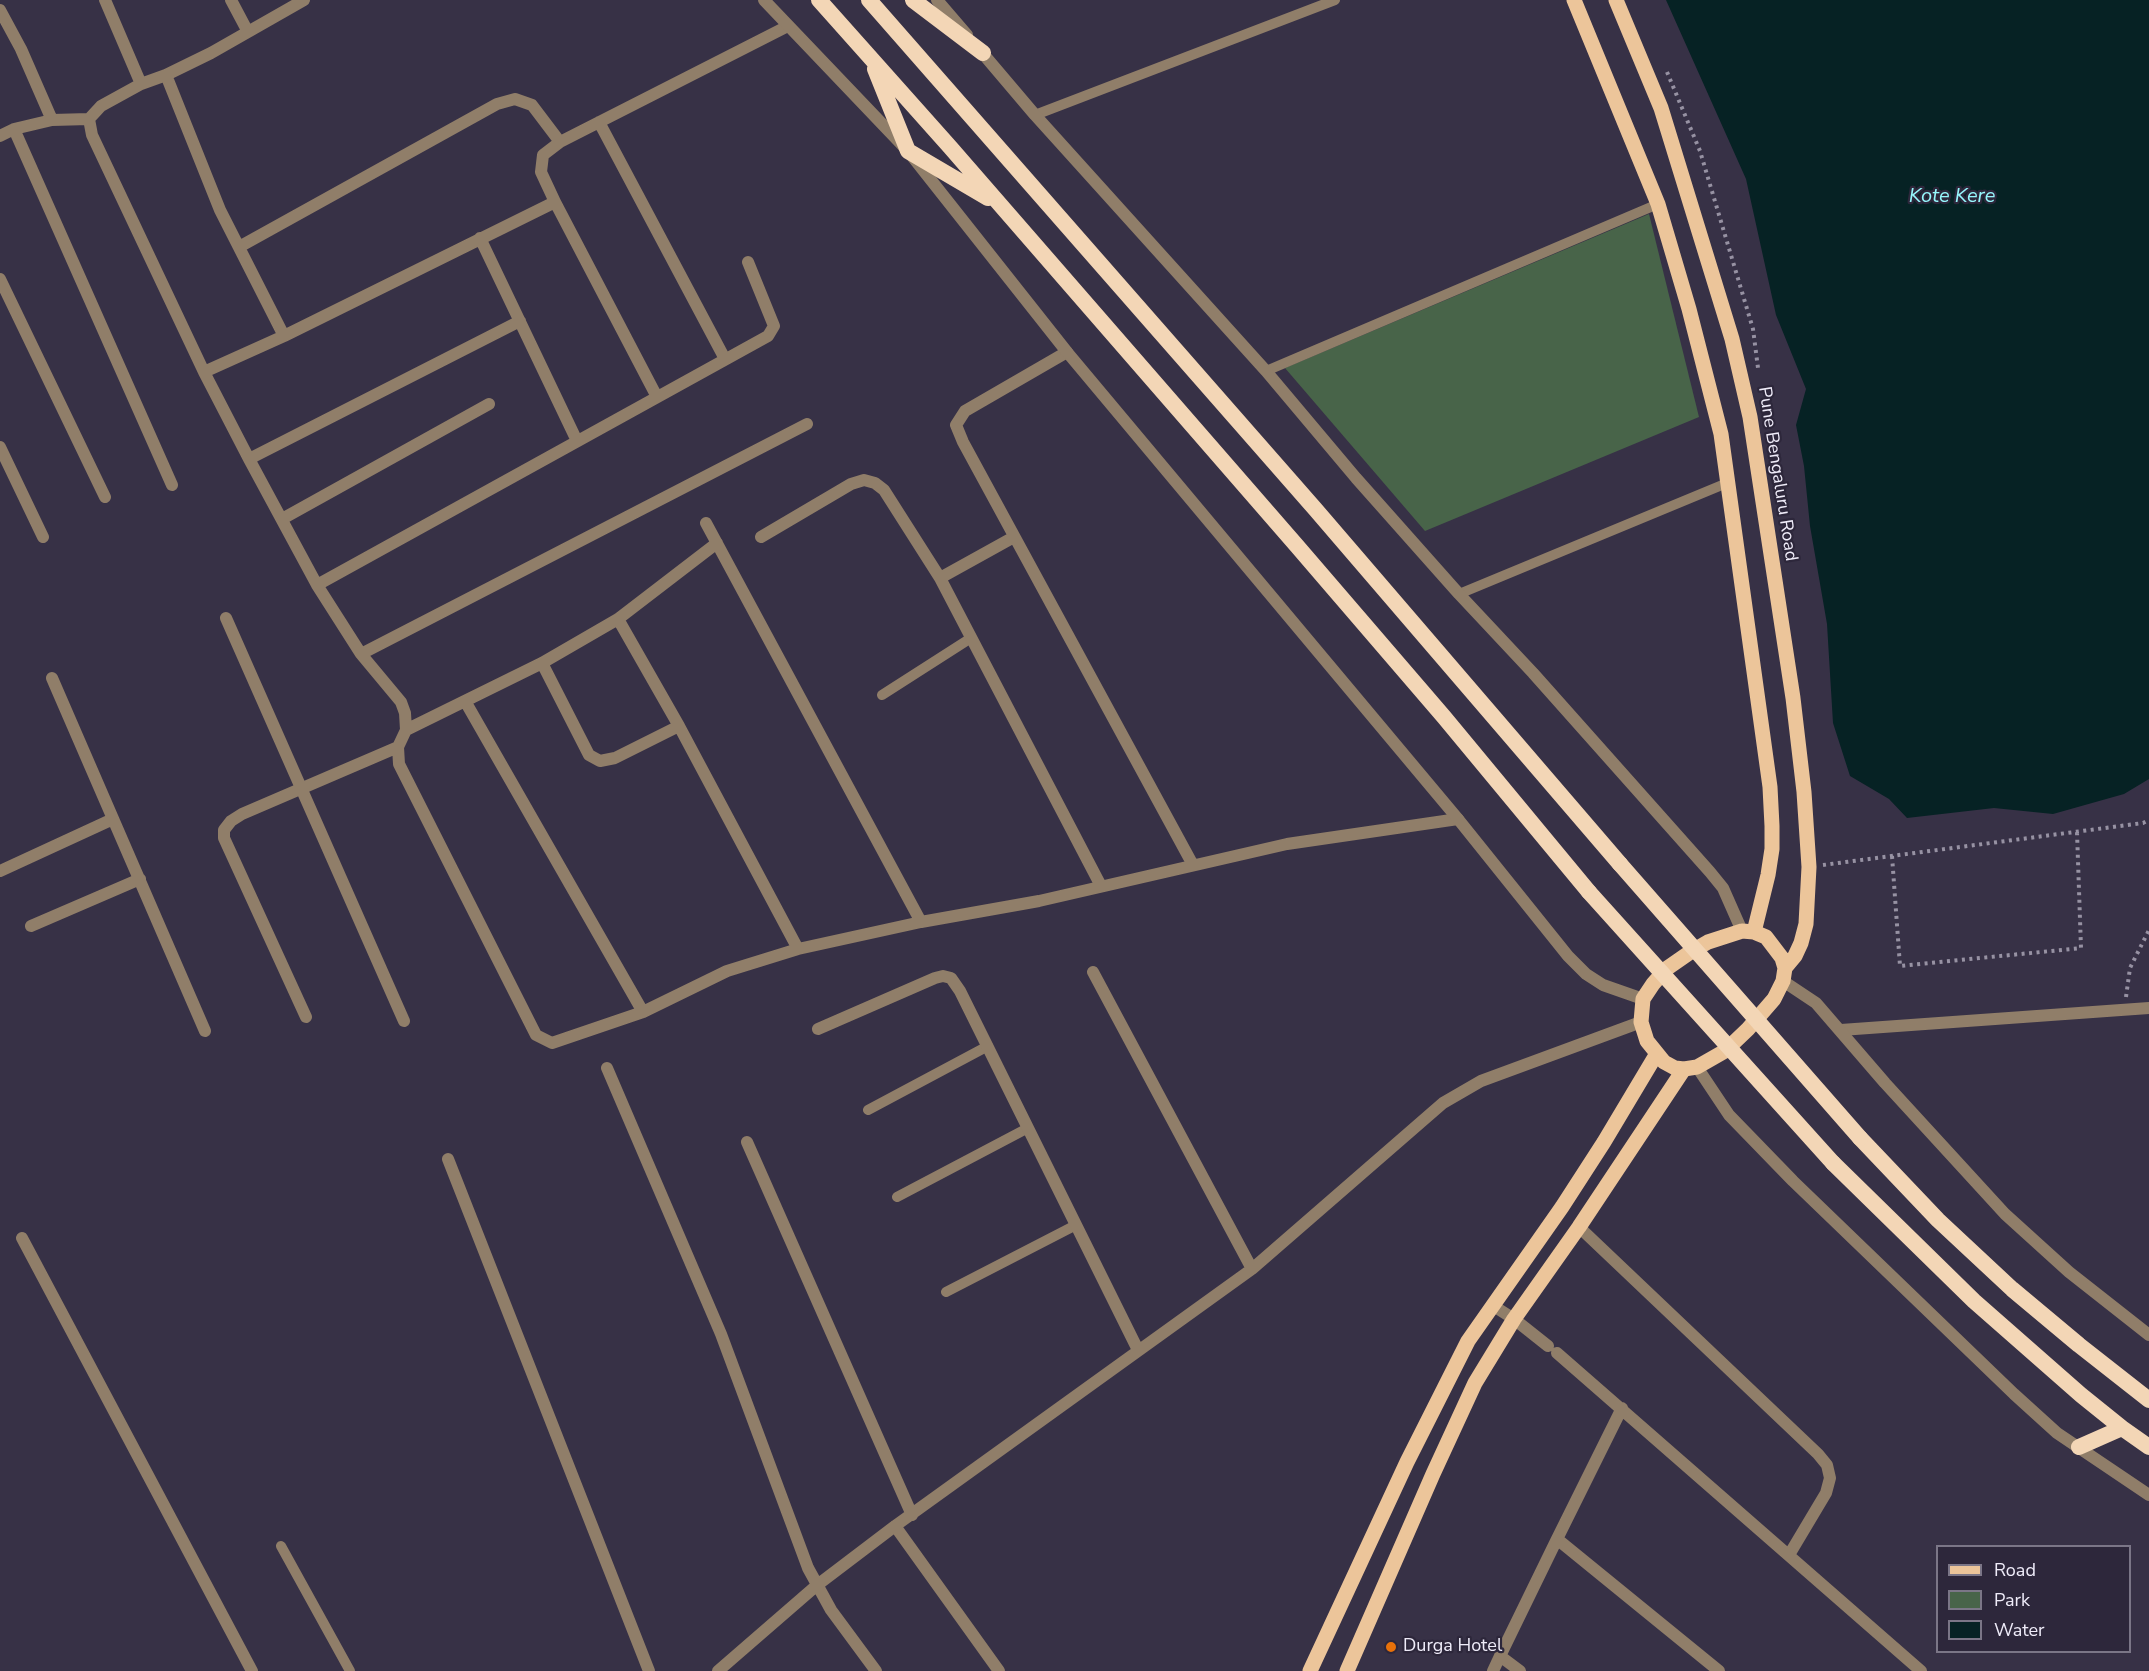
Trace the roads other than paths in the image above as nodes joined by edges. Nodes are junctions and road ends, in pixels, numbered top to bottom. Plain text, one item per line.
1 (105, 0) edge
2 (231, 0) edge
3 (304, 0) edge
4 (764, 0) edge
5 (819, 0) edge
6 (869, 0) edge
7 (913, 0) edge
8 (937, 0) edge
9 (1335, 0) edge
10 (1574, 0) edge
11 (1616, 0) edge
12 (0, 10) edge
13 (788, 26) junction
14 (248, 32) junction
15 (982, 53) junction
16 (872, 60) junction
17 (166, 75) junction
18 (141, 84) junction
19 (1035, 115) junction
20 (88, 119) junction
21 (52, 120) junction
22 (599, 122) junction
23 (14, 129) junction
24 (0, 136) edge
25 (560, 142) junction
26 (908, 151) junction
27 (555, 202) junction
28 (1000, 204) junction
29 (1659, 204) junction
30 (480, 238) junction
31 (239, 248) junction
32 (748, 262) dead end
33 (0, 279) edge
34 (520, 321) junction
35 (284, 336) junction
36 (1067, 352) junction
37 (725, 359) junction
38 (1266, 371) junction
39 (204, 372) junction
40 (657, 397) junction
41 (489, 404) dead end
42 (807, 424) dead end
43 (577, 441) junction
44 (0, 447) edge
45 (249, 459) junction
46 (1727, 483) junction
47 (172, 485) dead end
48 (105, 497) dead end
49 (282, 519) junction
50 (706, 523) dead end
51 (43, 537) dead end
52 (762, 537) dead end
53 (1014, 537) junction
54 (717, 543) junction
55 (940, 578) junction
56 (317, 585) junction
57 (1459, 594) junction
58 (226, 618) dead end
59 (618, 619) junction
60 (971, 638) junction
61 (361, 654) junction
62 (542, 663) junction
63 (52, 678) dead end
64 (882, 695) dead end
65 (465, 701) junction
66 (679, 726) junction
67 (406, 730) junction
68 (398, 747) junction
69 (301, 789) junction
70 (113, 819) junction
71 (1458, 819) junction
72 (1193, 865) junction
73 (0, 871) edge
74 (140, 879) junction
75 (1101, 886) junction
76 (921, 922) junction
77 (31, 926) dead end
78 (1748, 931) junction
79 (798, 950) junction
80 (1093, 972) dead end
81 (1784, 975) junction
82 (1643, 999) junction
83 (2149, 1008) edge
84 (643, 1012) junction
85 (306, 1017) dead end
86 (404, 1021) dead end
87 (1641, 1022) junction
88 (818, 1029) dead end
89 (1841, 1030) junction
90 (206, 1031) dead end
91 (988, 1046) junction
92 (1656, 1055) junction
93 (607, 1068) dead end
94 (1691, 1068) junction
95 (868, 1110) dead end
96 (1028, 1128) junction
97 (747, 1142) dead end
98 (448, 1159) dead end
99 (897, 1197) dead end
100 (1076, 1225) junction
101 (1579, 1227) junction
102 (22, 1238) dead end
103 (1252, 1269) junction
104 (946, 1292) dead end
105 (1492, 1305) junction
106 (1514, 1319) junction
107 (2149, 1335) edge
108 (1138, 1350) junction
109 (2149, 1400) edge
110 (1622, 1408) junction
111 (2122, 1428) junction
112 (2079, 1447) junction
113 (2149, 1447) edge
114 (1407, 1462) junction
115 (1433, 1474) junction
116 (2149, 1495) edge
117 (912, 1515) junction
118 (895, 1526) junction
119 (1557, 1539) junction
120 (281, 1546) dead end
121 (1789, 1555) junction
122 (816, 1586) junction
123 (1500, 1656) junction
124 (721, 1670) edge
125 (252, 1671) edge
126 (350, 1671) edge
127 (649, 1671) edge
128 (876, 1671) edge
129 (999, 1671) edge
130 (1310, 1671) edge
131 (1347, 1671) edge
132 (1493, 1671) edge
133 (1520, 1671) edge
134 (1719, 1671) edge
135 (1922, 1671) edge

1 - 18 street
2 - 14 street
3 - 14 street
4 - 13 street
5 - 16 highway
6 - 109 highway, bridge
7 - 15 highway
8 - 15 street
9 - 19 lane
10 - 29 main road
11 - 81 main road, Pune Bengaluru Road
12 - 21 street
13 - 22 street
13 - 26 street
14 - 17 street
15 - 19 street
16 - 26 highway
16 - 28 highway
17 - 18 street
17 - 31 street
18 - 20 street
19 - 38 street
20 - 21 street
20 - 39 street
21 - 23 street
22 - 25 street
22 - 37 street
23 - 24 street
23 - 47 street
25 - 27 street
25 - 31 street
26 - 28 highway
26 - 36 street
27 - 30 street
27 - 40 street
28 - 111 highway, bridge
29 - 38 lane
29 - 46 main road
30 - 34 street
30 - 35 street
31 - 35 street
32 - 37 street
33 - 48 street
34 - 43 street
34 - 45 street
35 - 39 street
36 - 53 street
36 - 71 street
37 - 40 street
38 - 57 street
39 - 45 street
40 - 43 street
41 - 49 street
42 - 61 street
43 - 56 street
44 - 51 street
45 - 49 street
46 - 57 lane
46 - 78 main road
49 - 56 street
50 - 54 street
52 - 55 street
53 - 55 street
53 - 72 street
54 - 59 street
54 - 76 street
55 - 60 street
56 - 61 street
57 - 78 street
58 - 69 street
59 - 62 street
59 - 66 street
60 - 64 lane
60 - 75 street
61 - 67 street
62 - 65 street
62 - 66 street
63 - 70 street
65 - 67 street
65 - 84 street
66 - 79 street
67 - 68 street
68 - 69 street
68 - 84 street
69 - 85 street
69 - 86 street
70 - 73 street
70 - 74 street
71 - 72 street
71 - 82 street
72 - 75 street
74 - 77 street
74 - 90 street
75 - 76 street
76 - 79 street
78 - 81 main road
78 - 82 main road
79 - 84 street
80 - 103 street
81 - 89 street
81 - 94 main road
82 - 87 main road
83 - 89 street
87 - 92 main road
87 - 103 street
88 - 91 street
89 - 107 street
91 - 95 lane
91 - 96 street
92 - 94 main road
92 - 105 main road
93 - 122 street
94 - 101 main road
94 - 112 street
96 - 99 lane
96 - 100 street
97 - 117 street
98 - 127 street
100 - 104 lane
100 - 108 street
101 - 106 main road
101 - 121 street
102 - 125 street
103 - 108 street
105 - 106 street
105 - 114 main road
106 - 110 street
106 - 115 main road
108 - 117 street
110 - 119 street
110 - 121 street
111 - 112 highway
111 - 113 highway
112 - 116 street
114 - 115 main road
114 - 130 main road
115 - 131 main road
117 - 118 street
118 - 122 street
118 - 129 street
119 - 123 street
119 - 134 street
120 - 126 lane
121 - 135 street
122 - 124 street
122 - 128 street
123 - 132 street
123 - 133 street

